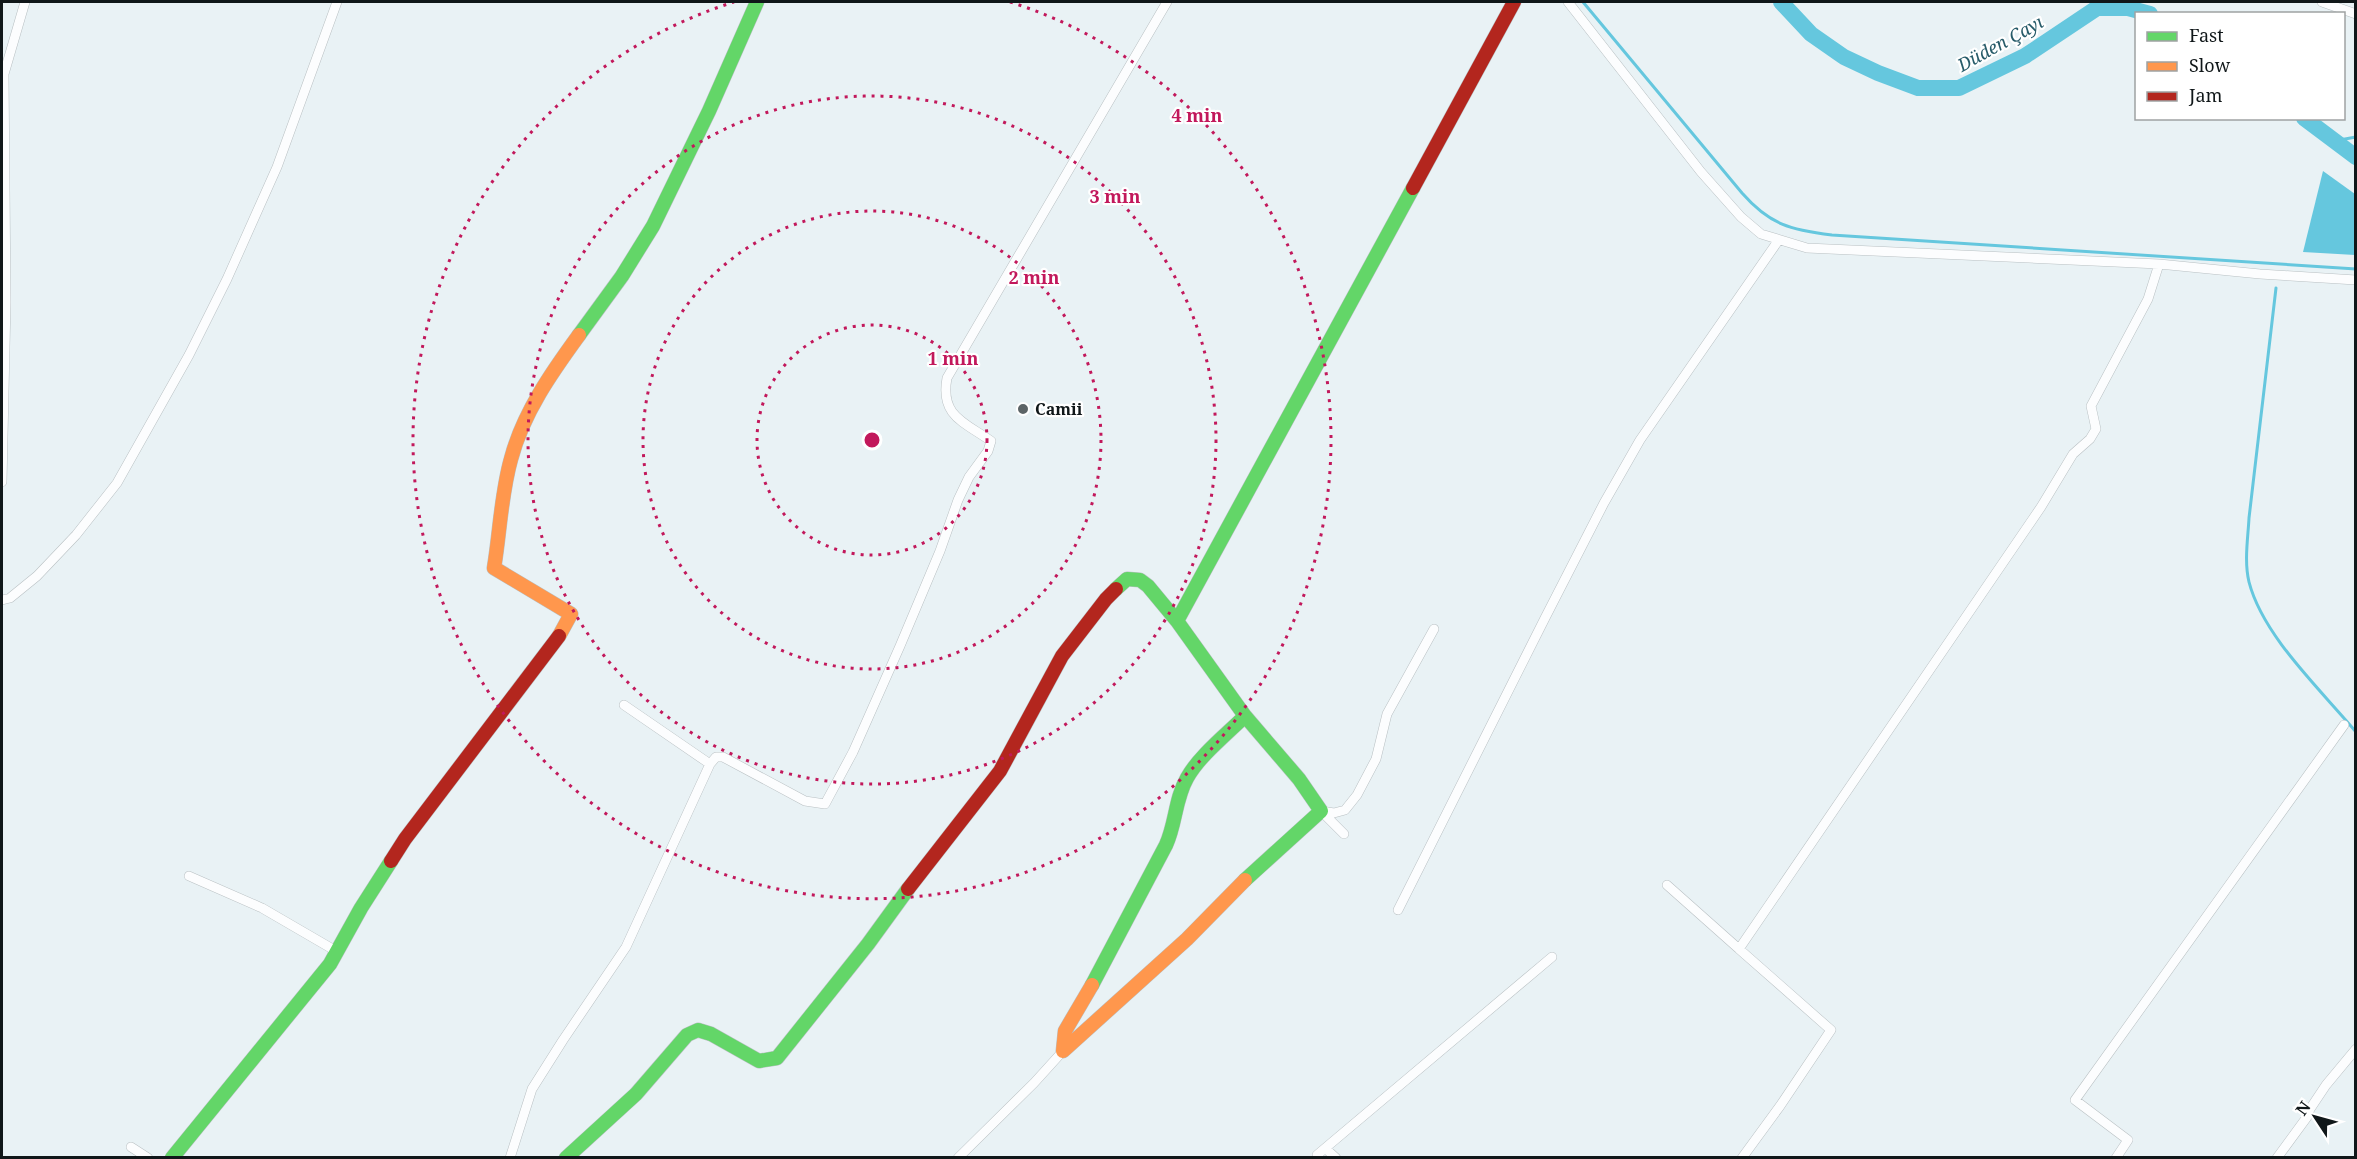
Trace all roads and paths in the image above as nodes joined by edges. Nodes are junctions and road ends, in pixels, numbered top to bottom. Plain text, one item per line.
1 (25, 2) edge
2 (338, 2) edge
3 (757, 2) edge
4 (1167, 2) edge
5 (1514, 2) edge
6 (1568, 2) edge
7 (2322, 2) edge
8 (2355, 14) edge
9 (1778, 241) junction
10 (2159, 264) junction
11 (2355, 280) edge
12 (2, 429) edge
13 (2, 482) edge
14 (2, 600) edge
15 (1177, 621) junction
16 (1434, 629) dead end
17 (624, 705) dead end
18 (1245, 716) junction
19 (2344, 726) dead end
20 (710, 765) junction
21 (1321, 811) junction
22 (1344, 834) dead end
23 (189, 876) dead end
24 (1667, 885) dead end
25 (1398, 910) dead end
26 (1739, 949) junction
27 (336, 951) junction
28 (1552, 957) dead end
29 (2355, 1049) edge
30 (1064, 1051) junction
31 (131, 1147) dead end
32 (1326, 1149) junction
33 (1316, 1157) edge
34 (148, 1158) edge
35 (171, 1158) edge
36 (510, 1158) edge
37 (566, 1158) edge
38 (958, 1158) edge
39 (1336, 1158) edge
40 (1742, 1158) edge
41 (2116, 1158) edge
42 (2277, 1158) edge

1 - 12 street
2 - 14 street
3 - 27 street
4 - 20 street
5 - 15 street
6 - 9 street
7 - 8 street
9 - 10 street
9 - 25 street
10 - 11 street
10 - 26 street
12 - 13 street
15 - 18 street
15 - 37 street
16 - 21 street
17 - 20 street
18 - 21 street
18 - 30 street
19 - 41 street
20 - 36 street
21 - 22 street
21 - 30 street
23 - 27 street
24 - 26 street
26 - 40 street
27 - 35 street
28 - 32 street
29 - 42 street
30 - 38 street
31 - 34 street
32 - 33 street
32 - 39 street

